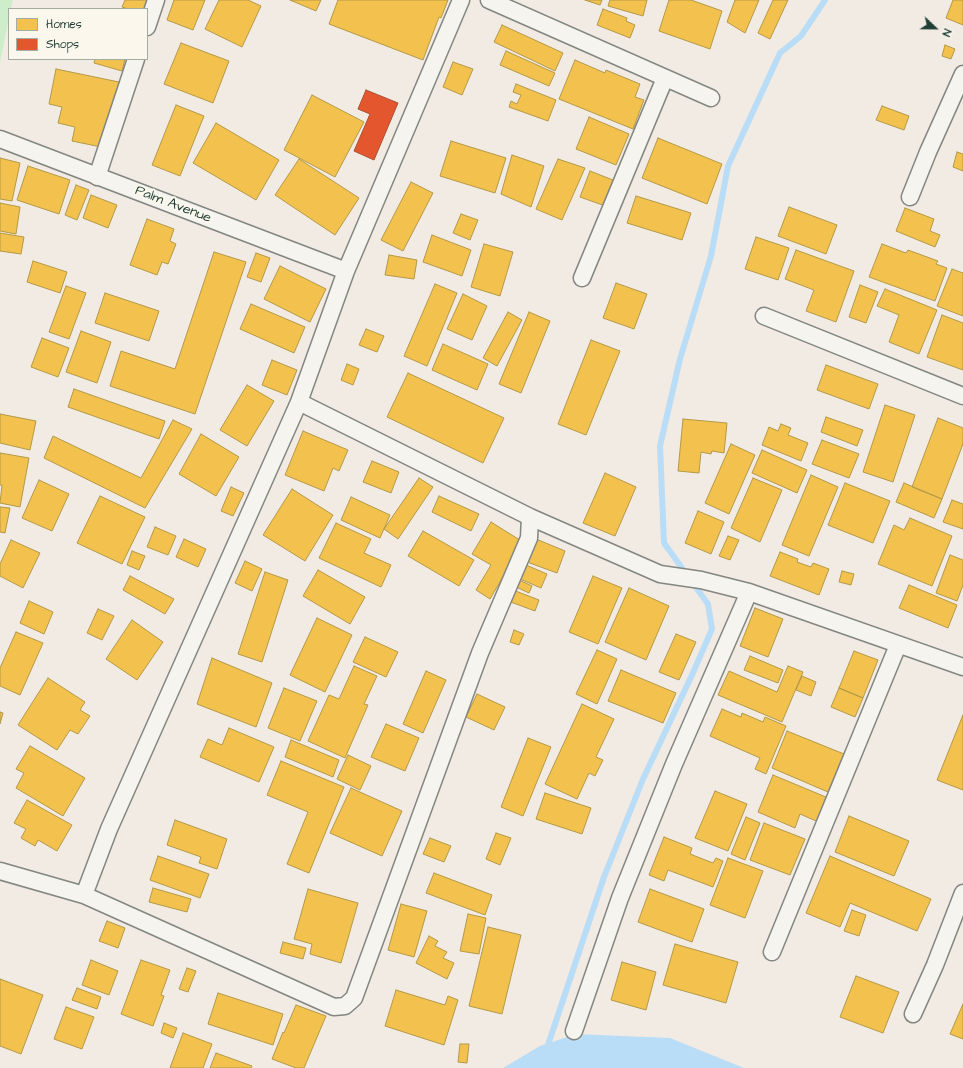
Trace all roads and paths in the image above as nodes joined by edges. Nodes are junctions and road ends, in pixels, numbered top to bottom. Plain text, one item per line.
1 (156, 0) edge
2 (461, 0) edge
3 (488, 0) edge
4 (148, 24) edge
5 (136, 60) edge
6 (963, 74) edge
7 (665, 78) junction
8 (711, 98) dead end
9 (0, 140) edge
10 (97, 177) junction
11 (910, 197) dead end
12 (346, 271) junction
13 (582, 278) dead end
14 (764, 316) dead end
15 (963, 396) edge
16 (299, 402) junction
17 (530, 517) junction
18 (749, 592) junction
19 (898, 645) junction
20 (963, 667) edge
21 (0, 871) edge
22 (963, 893) edge
23 (84, 895) junction
24 (772, 952) dead end
25 (912, 1014) dead end
26 (574, 1031) dead end

1 - 4 street
2 - 12 street
3 - 7 street
5 - 10 street
6 - 11 street
7 - 8 street
7 - 13 street
9 - 10 street, Palm Avenue
10 - 12 street, Palm Avenue
12 - 16 street
14 - 15 street
16 - 17 street
16 - 23 street
17 - 18 street
17 - 23 street
18 - 19 street
18 - 26 street
19 - 20 street
19 - 24 street
21 - 23 street
22 - 25 street

